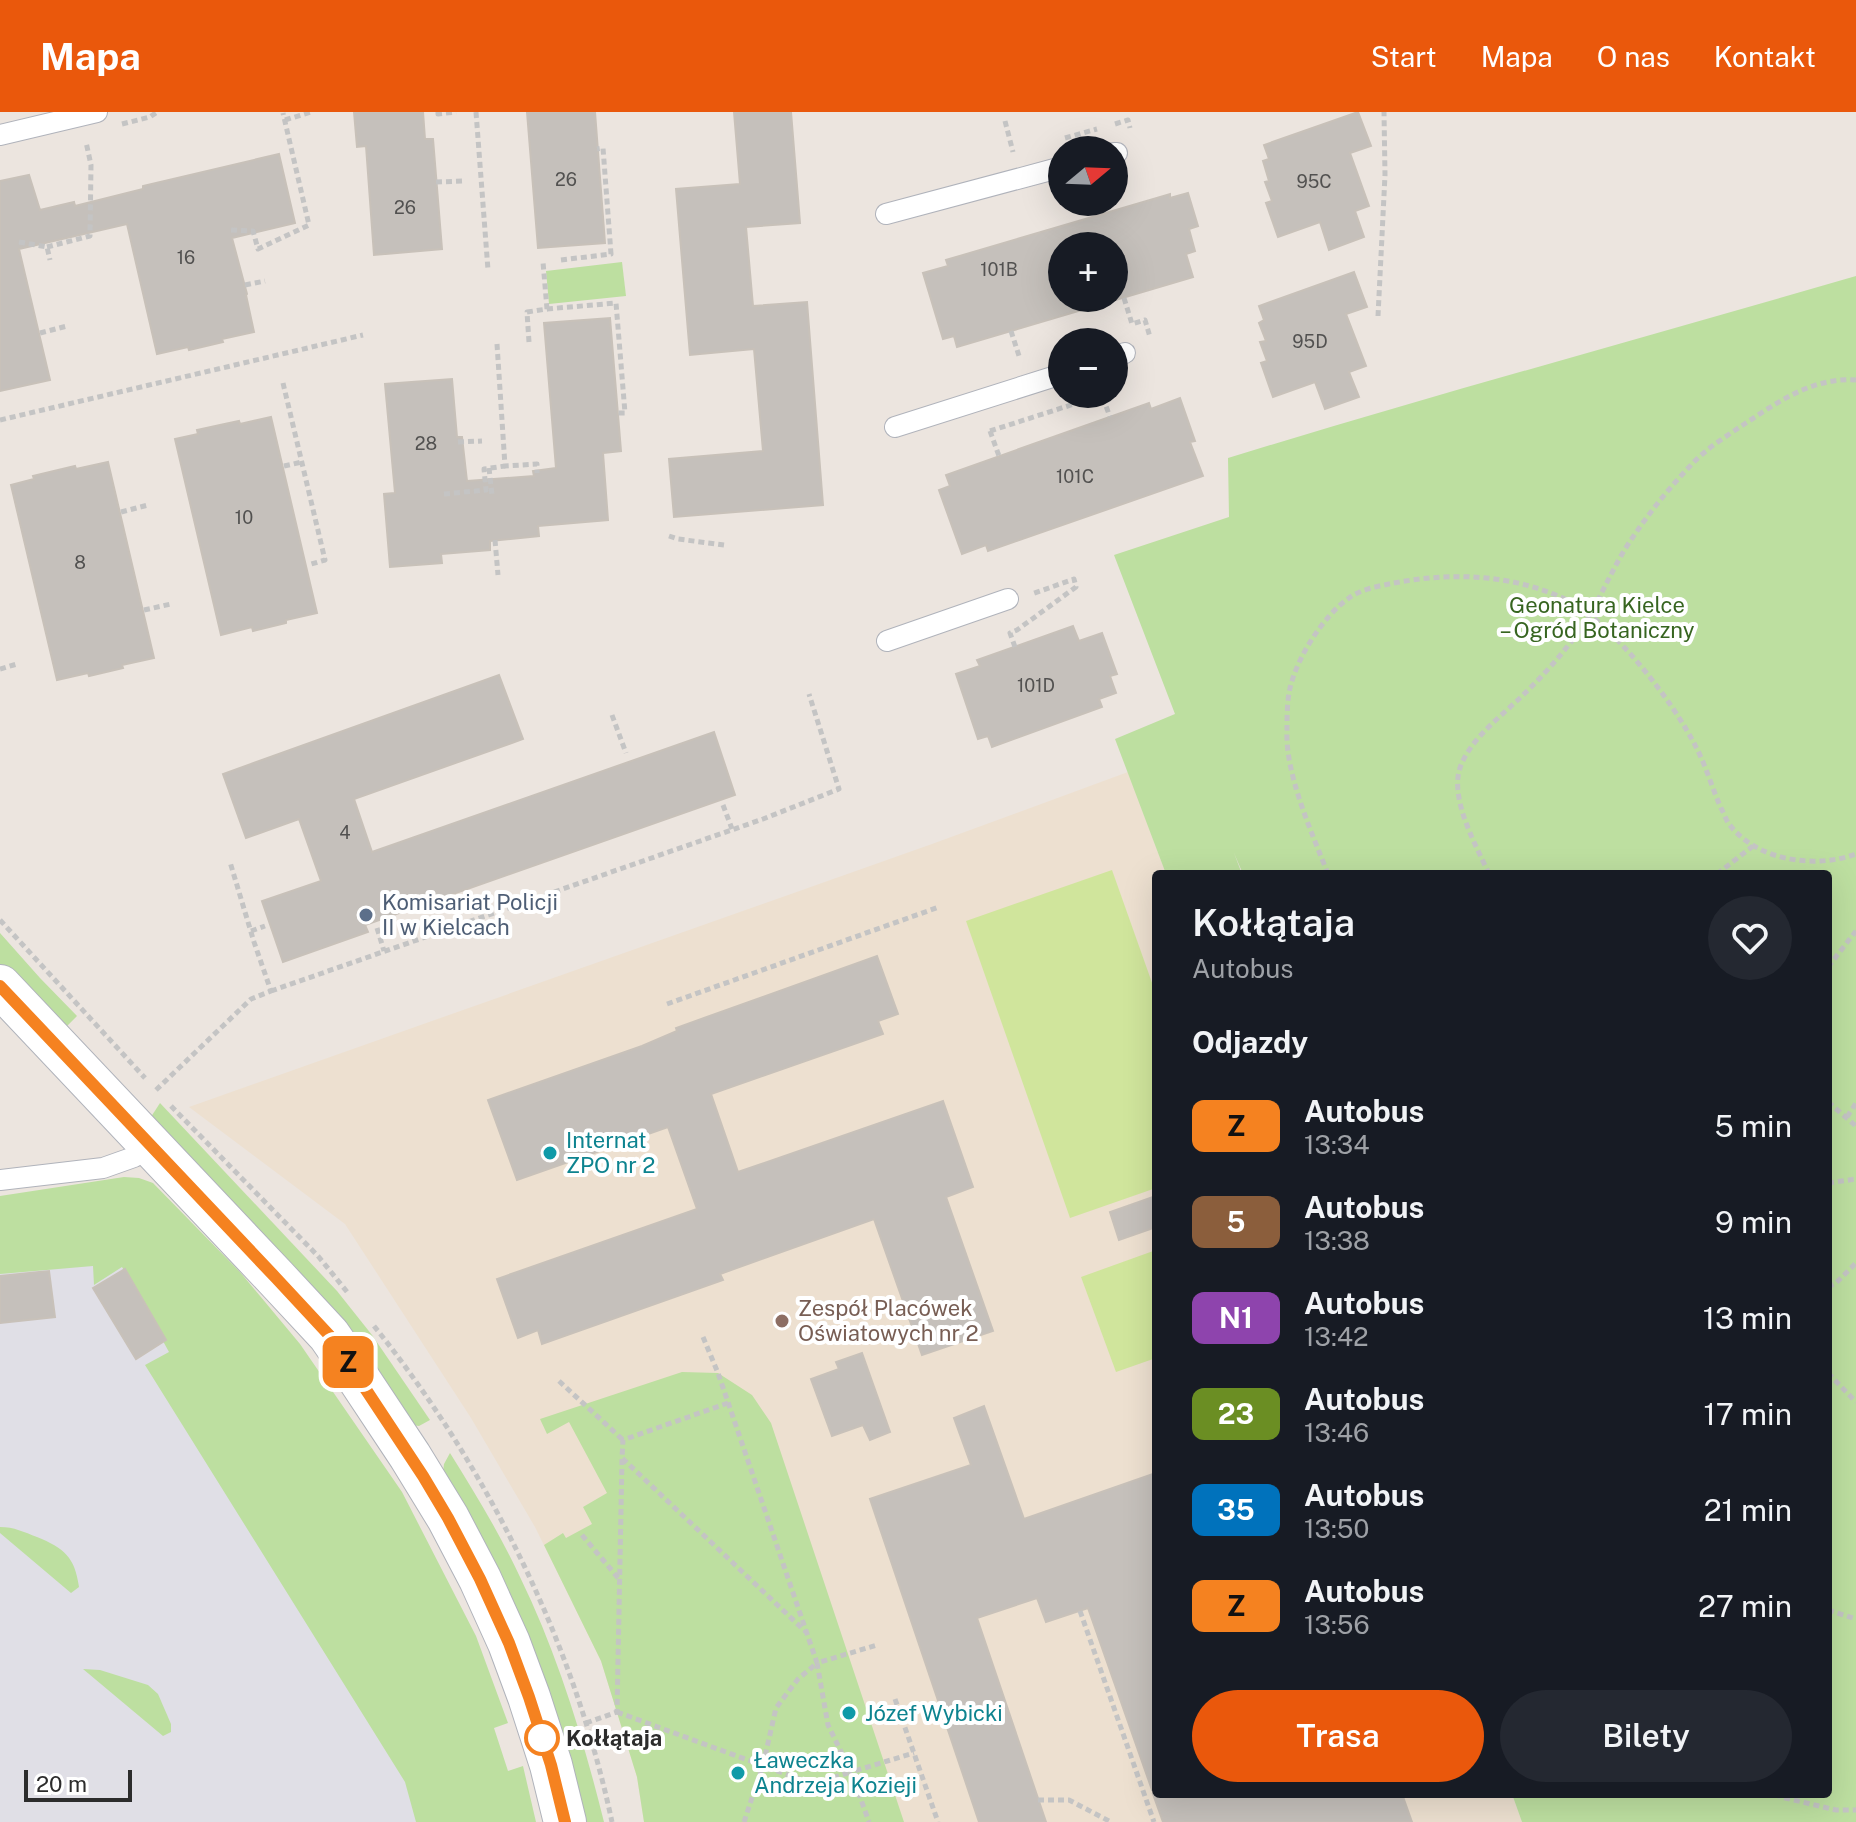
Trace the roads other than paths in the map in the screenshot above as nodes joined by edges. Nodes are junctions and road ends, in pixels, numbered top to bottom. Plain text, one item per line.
1 (97, 112) edge
2 (0, 135) edge
3 (1048, 171) edge
4 (886, 214) dead end
5 (1048, 378) edge
6 (895, 427) dead end
7 (1008, 599) road end
8 (887, 641) dead end
9 (0, 986) edge
10 (150, 1145) junction
11 (0, 1180) edge
12 (565, 1822) edge

1 - 2 lane
3 - 4 lane
5 - 6 lane
7 - 8 lane
9 - 10 street
10 - 11 lane
10 - 12 street

